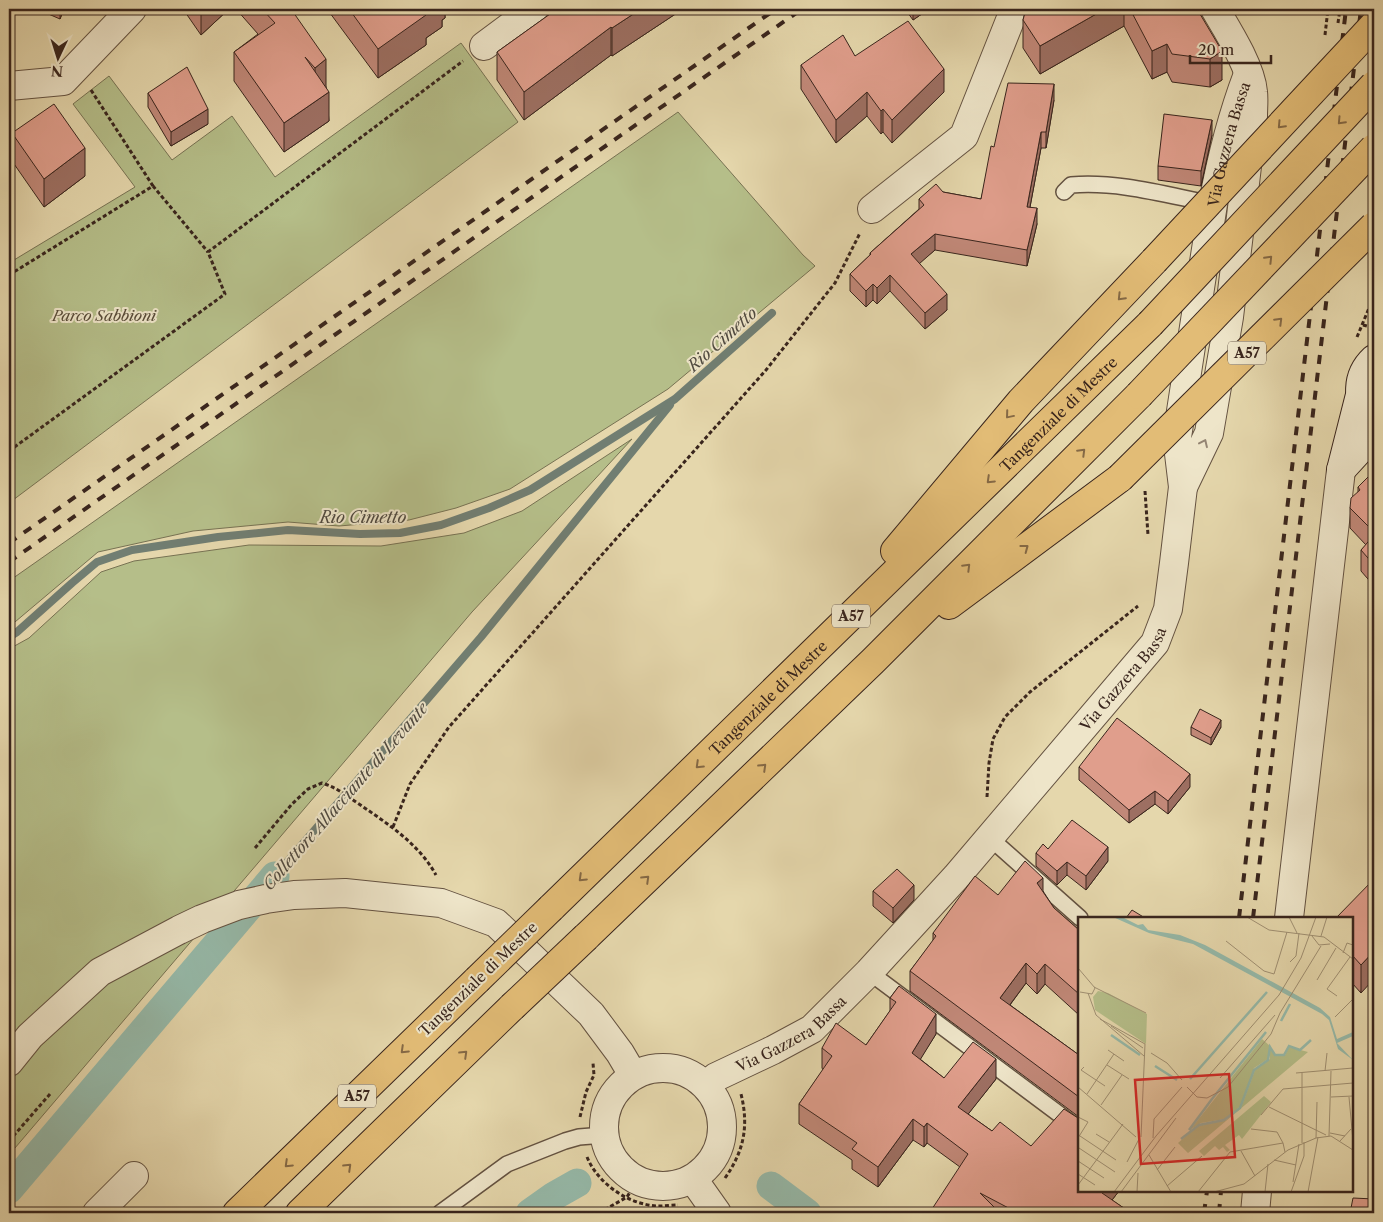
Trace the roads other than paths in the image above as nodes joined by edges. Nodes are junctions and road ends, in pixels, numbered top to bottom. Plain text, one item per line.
1 (132, 9) edge
2 (534, 9) edge
3 (1018, 9) edge
4 (1215, 9) edge
5 (1374, 25) edge
6 (484, 46) road end
7 (1248, 74) junction
8 (1374, 85) edge
9 (9, 86) edge
10 (1374, 148) edge
11 (1064, 192) dead end
12 (1213, 204) junction
13 (872, 209) road end
14 (1374, 226) edge
15 (1374, 359) edge
16 (1367, 406) edge
17 (1374, 434) edge
18 (1341, 470) junction
19 (1183, 487) junction
20 (873, 661) junction
21 (784, 683) junction
22 (990, 838) junction
23 (1079, 917) edge
24 (1289, 917) edge
25 (869, 972) junction
26 (9, 1062) edge
27 (633, 1076) junction
28 (717, 1078) junction
29 (1078, 1128) edge
30 (592, 1136) junction
31 (134, 1176) dead end
32 (1257, 1192) edge
33 (705, 1196) edge
34 (97, 1213) edge
35 (237, 1213) edge
36 (300, 1213) edge
37 (440, 1213) edge
38 (1255, 1213) edge

1 - 9 street
2 - 6 street
3 - 13 street
4 - 7 street
5 -> 21 highway, A57, bridge
7 - 12 street, Via Gazzera Bassa
19 -> 7 street, Via Gazzera Bassa
8 -> 21 highway, Tangenziale di Mestre / A57, bridge
20 -> 10 highway, A57, bridge
11 - 12 lane
12 - 19 street, Via Gazzera Bassa
20 -> 14 highway, A57, bridge
15 - 16 street
16 - 18 street
17 - 18 street
18 - 24 street
19 - 22 street, Via Gazzera Bassa
36 -> 20 highway, A57, bridge
21 -> 35 highway, Tangenziale di Mestre / A57, bridge
22 - 23 lane
22 - 25 street, Via Gazzera Bassa
25 - 28 street, Via Gazzera Bassa
25 - 29 lane
26 - 27 street
27 - 28 street
27 - 30 street
28 - 33 street
30 - 33 street
30 - 37 lane
31 - 34 street
32 - 38 street

